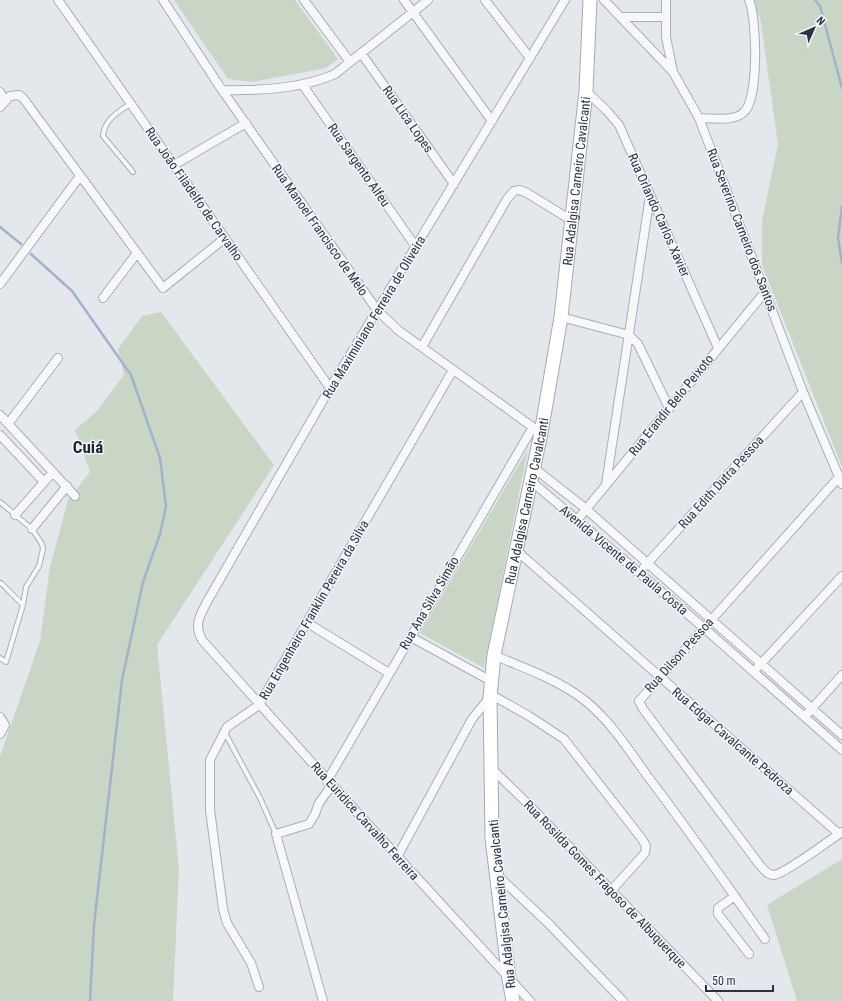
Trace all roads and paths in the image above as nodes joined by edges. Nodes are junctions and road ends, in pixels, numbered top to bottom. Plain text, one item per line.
1 (58, 0) edge
2 (163, 0) edge
3 (304, 0) edge
4 (404, 0) edge
5 (428, 0) edge
6 (485, 0) edge
7 (566, 0) edge
8 (590, 0) edge
9 (604, 0) edge
10 (666, 0) edge
11 (749, 0) edge
12 (413, 12) junction
13 (622, 17) junction
14 (665, 17) junction
15 (361, 53) junction
16 (530, 58) junction
17 (350, 62) junction
18 (673, 72) junction
19 (302, 84) junction
20 (222, 90) junction
21 (586, 91) junction
22 (0, 92) edge
23 (3, 103) edge
24 (131, 104) junction
25 (699, 118) junction
26 (492, 122) junction
27 (246, 123) junction
28 (174, 165) junction
29 (132, 172) dead end
30 (80, 176) junction
31 (454, 184) junction
32 (650, 196) junction
33 (572, 220) junction
34 (224, 238) junction
35 (416, 246) junction
36 (137, 253) junction
37 (0, 284) edge
38 (765, 292) junction
39 (103, 298) dead end
40 (377, 310) junction
41 (561, 317) junction
42 (629, 335) junction
43 (422, 347) junction
44 (718, 348) junction
45 (58, 358) dead end
46 (453, 370) junction
47 (330, 388) junction
48 (803, 392) junction
49 (669, 408) junction
50 (0, 416) edge
51 (8, 424) junction
52 (537, 430) junction
53 (0, 435) edge
54 (53, 472) junction
55 (532, 475) junction
56 (840, 480) edge
57 (44, 482) junction
58 (606, 485) junction
59 (67, 486) junction
60 (75, 496) dead end
61 (0, 502) edge
62 (586, 509) junction
63 (15, 515) junction
64 (578, 519) junction
65 (32, 529) junction
66 (517, 551) junction
67 (647, 564) junction
68 (640, 573) junction
69 (842, 576) edge
70 (1, 583) dead end
71 (23, 605) junction
72 (710, 620) junction
73 (306, 622) junction
74 (704, 628) junction
75 (410, 637) junction
76 (202, 640) joint
77 (494, 655) junction
78 (0, 658) edge
79 (760, 664) junction
80 (754, 672) junction
81 (389, 673) junction
82 (842, 674) edge
83 (660, 678) junction
84 (490, 691) junction
85 (259, 705) junction
86 (811, 709) junction
87 (805, 716) junction
88 (0, 718) edge
89 (224, 731) junction
90 (2, 732) edge
91 (842, 735) edge
92 (842, 750) edge
93 (490, 767) junction
94 (330, 783) junction
95 (840, 833) edge
96 (276, 834) junction
97 (397, 857) junction
98 (495, 873) junction
99 (611, 891) junction
100 (735, 896) junction
101 (765, 939) dead end
102 (749, 954) dead end
103 (509, 979) junction
104 (259, 987) dead end
105 (323, 1001) edge
106 (513, 1001) edge
107 (530, 1001) edge
108 (623, 1001) edge
109 (718, 1001) edge

1 - 24 street, Rua João Filadelfo de Carvalho
2 - 20 street, Rua Manoel Francisco de Melo
3 - 17 street
4 - 12 street
5 - 12 street
6 - 16 street
7 - 16 street, Rua Maximiniano Ferreira de Oliveira
8 - 21 main road, Rua Adalgisa Carneiro Cavalcanti
9 - 13 street, Rua Severino Carneiro dos Santos
10 - 14 street
11 - 25 street
12 - 15 street
12 - 26 street
13 - 14 street
13 - 18 street, Rua Severino Carneiro dos Santos
14 - 18 street
15 - 17 street
15 - 31 street, Rua Lica Lopes
16 - 26 street, Rua Maximiniano Ferreira de Oliveira
17 - 19 street
18 - 25 street, Rua Severino Carneiro dos Santos
19 - 20 street
19 - 35 street, Rua Sargento Alfeu
20 - 27 street, Rua Manoel Francisco de Melo
21 - 32 street, Rua Orlando Carlos Xavier
21 - 33 main road, Rua Adalgisa Carneiro Cavalcanti
22 - 23 street
23 - 30 street
24 - 28 street, Rua João Filadelfo de Carvalho
24 - 29 lane
25 - 38 street, Rua Severino Carneiro dos Santos
26 - 31 street, Rua Maximiniano Ferreira de Oliveira
27 - 28 street
27 - 40 street, Rua Manoel Francisco de Melo
28 - 34 street, Rua João Filadelfo de Carvalho
30 - 36 street
30 - 37 street
31 - 35 street, Rua Maximiniano Ferreira de Oliveira
32 - 42 street
32 - 44 street, Rua Orlando Carlos Xavier
33 - 41 main road, Rua Adalgisa Carneiro Cavalcanti
33 - 43 street
34 - 36 street
34 - 47 street, Rua João Filadelfo de Carvalho
35 - 40 street, Rua Maximiniano Ferreira de Oliveira
36 - 39 street
38 - 44 street, Rua Erandir Belo Peixoto
38 - 48 street, Rua Severino Carneiro dos Santos
40 - 43 street, Rua Manoel Francisco de Melo
40 - 47 street, Rua Maximiniano Ferreira de Oliveira
41 - 42 street
41 - 52 main road, Rua Adalgisa Carneiro Cavalcanti
42 - 49 street
42 - 58 street
43 - 46 street, Rua Manoel Francisco de Melo
44 - 49 street, Rua Erandir Belo Peixoto
45 - 51 street
46 - 52 street, Rua Manoel Francisco de Melo
46 - 73 street, Rua Engenheiro Franklin Pereira da Silva
47 - 76 street, Rua Maximiniano Ferreira de Oliveira
48 - 56 street, Rua Severino Carneiro dos Santos
48 - 67 street, Rua Edith Dutra Pessoa
49 - 58 street, Rua Erandir Belo Peixoto
50 - 51 street
51 - 54 street
52 - 55 main road, Rua Adalgisa Carneiro Cavalcanti
52 - 75 street, Rua Ana Silva Simão
53 - 57 street
54 - 57 street
54 - 59 street
55 - 62 street, Avenida Vicente de Paula Costa
55 - 64 street, Avenida Vicente de Paula Costa
55 - 66 main road, Rua Adalgisa Carneiro Cavalcanti
56 - 72 street, Rua Dilson Pessoa
57 - 63 street
58 - 62 street, Rua Erandir Belo Peixoto
59 - 60 street
59 - 65 street
61 - 63 lane
62 - 64 street, Rua Erandir Belo Peixoto
62 - 67 street, Avenida Vicente de Paula Costa
63 - 65 lane
64 - 68 street, Avenida Vicente de Paula Costa
65 - 71 lane
66 - 77 main road, Rua Adalgisa Carneiro Cavalcanti
66 - 83 street, Rua Edgar Cavalcante Pedroza
67 - 68 street, Rua Edith Dutra Pessoa
67 - 72 street, Avenida Vicente de Paula Costa
68 - 74 street, Avenida Vicente de Paula Costa
69 - 79 street
70 - 71 lane
71 - 78 lane
72 - 74 street, Rua Dilson Pessoa
72 - 79 street, Avenida Vicente de Paula Costa
73 - 81 street
73 - 85 street, Rua Engenheiro Franklin Pereira da Silva
74 - 80 street, Avenida Vicente de Paula Costa
74 - 83 street, Rua Dilson Pessoa
75 - 81 street, Rua Ana Silva Simão
75 - 84 street
76 - 85 street, Rua Euridice Carvalho Ferreira
77 - 84 main road, Rua Adalgisa Carneiro Cavalcanti
77 - 100 street
79 - 80 street
79 - 86 street, Avenida Vicente de Paula Costa
80 - 87 street, Avenida Vicente de Paula Costa
81 - 94 street, Rua Ana Silva Simão
82 - 86 street
83 - 95 street, Rua Edgar Cavalcante Pedroza
83 - 95 street, Rua Dilson Pessoa
84 - 93 main road, Rua Adalgisa Carneiro Cavalcanti
84 - 97 street
84 - 99 street
85 - 89 street, Rua Engenheiro Franklin Pereira da Silva
85 - 94 street, Rua Euridice Carvalho Ferreira
86 - 87 street
86 - 91 street, Avenida Vicente de Paula Costa
87 - 92 street, Avenida Vicente de Paula Costa
88 - 90 street
89 - 96 lane
89 - 104 street, Rua Engenheiro Franklin Pereira da Silva
93 - 98 main road, Rua Adalgisa Carneiro Cavalcanti
93 - 99 street, Rua Rosilda Gomes Fragoso de Albuquerque
94 - 96 street, Rua Ana Silva Simão
94 - 97 street, Rua Euridice Carvalho Ferreira
96 - 105 street
97 - 103 street, Rua Euridice Carvalho Ferreira
98 - 103 main road, Rua Adalgisa Carneiro Cavalcanti
98 - 108 street
99 - 109 street, Rua Rosilda Gomes Fragoso de Albuquerque
100 - 101 street
100 - 102 street
103 - 106 main road, Rua Adalgisa Carneiro Cavalcanti
103 - 107 street, Rua Euridice Carvalho Ferreira

